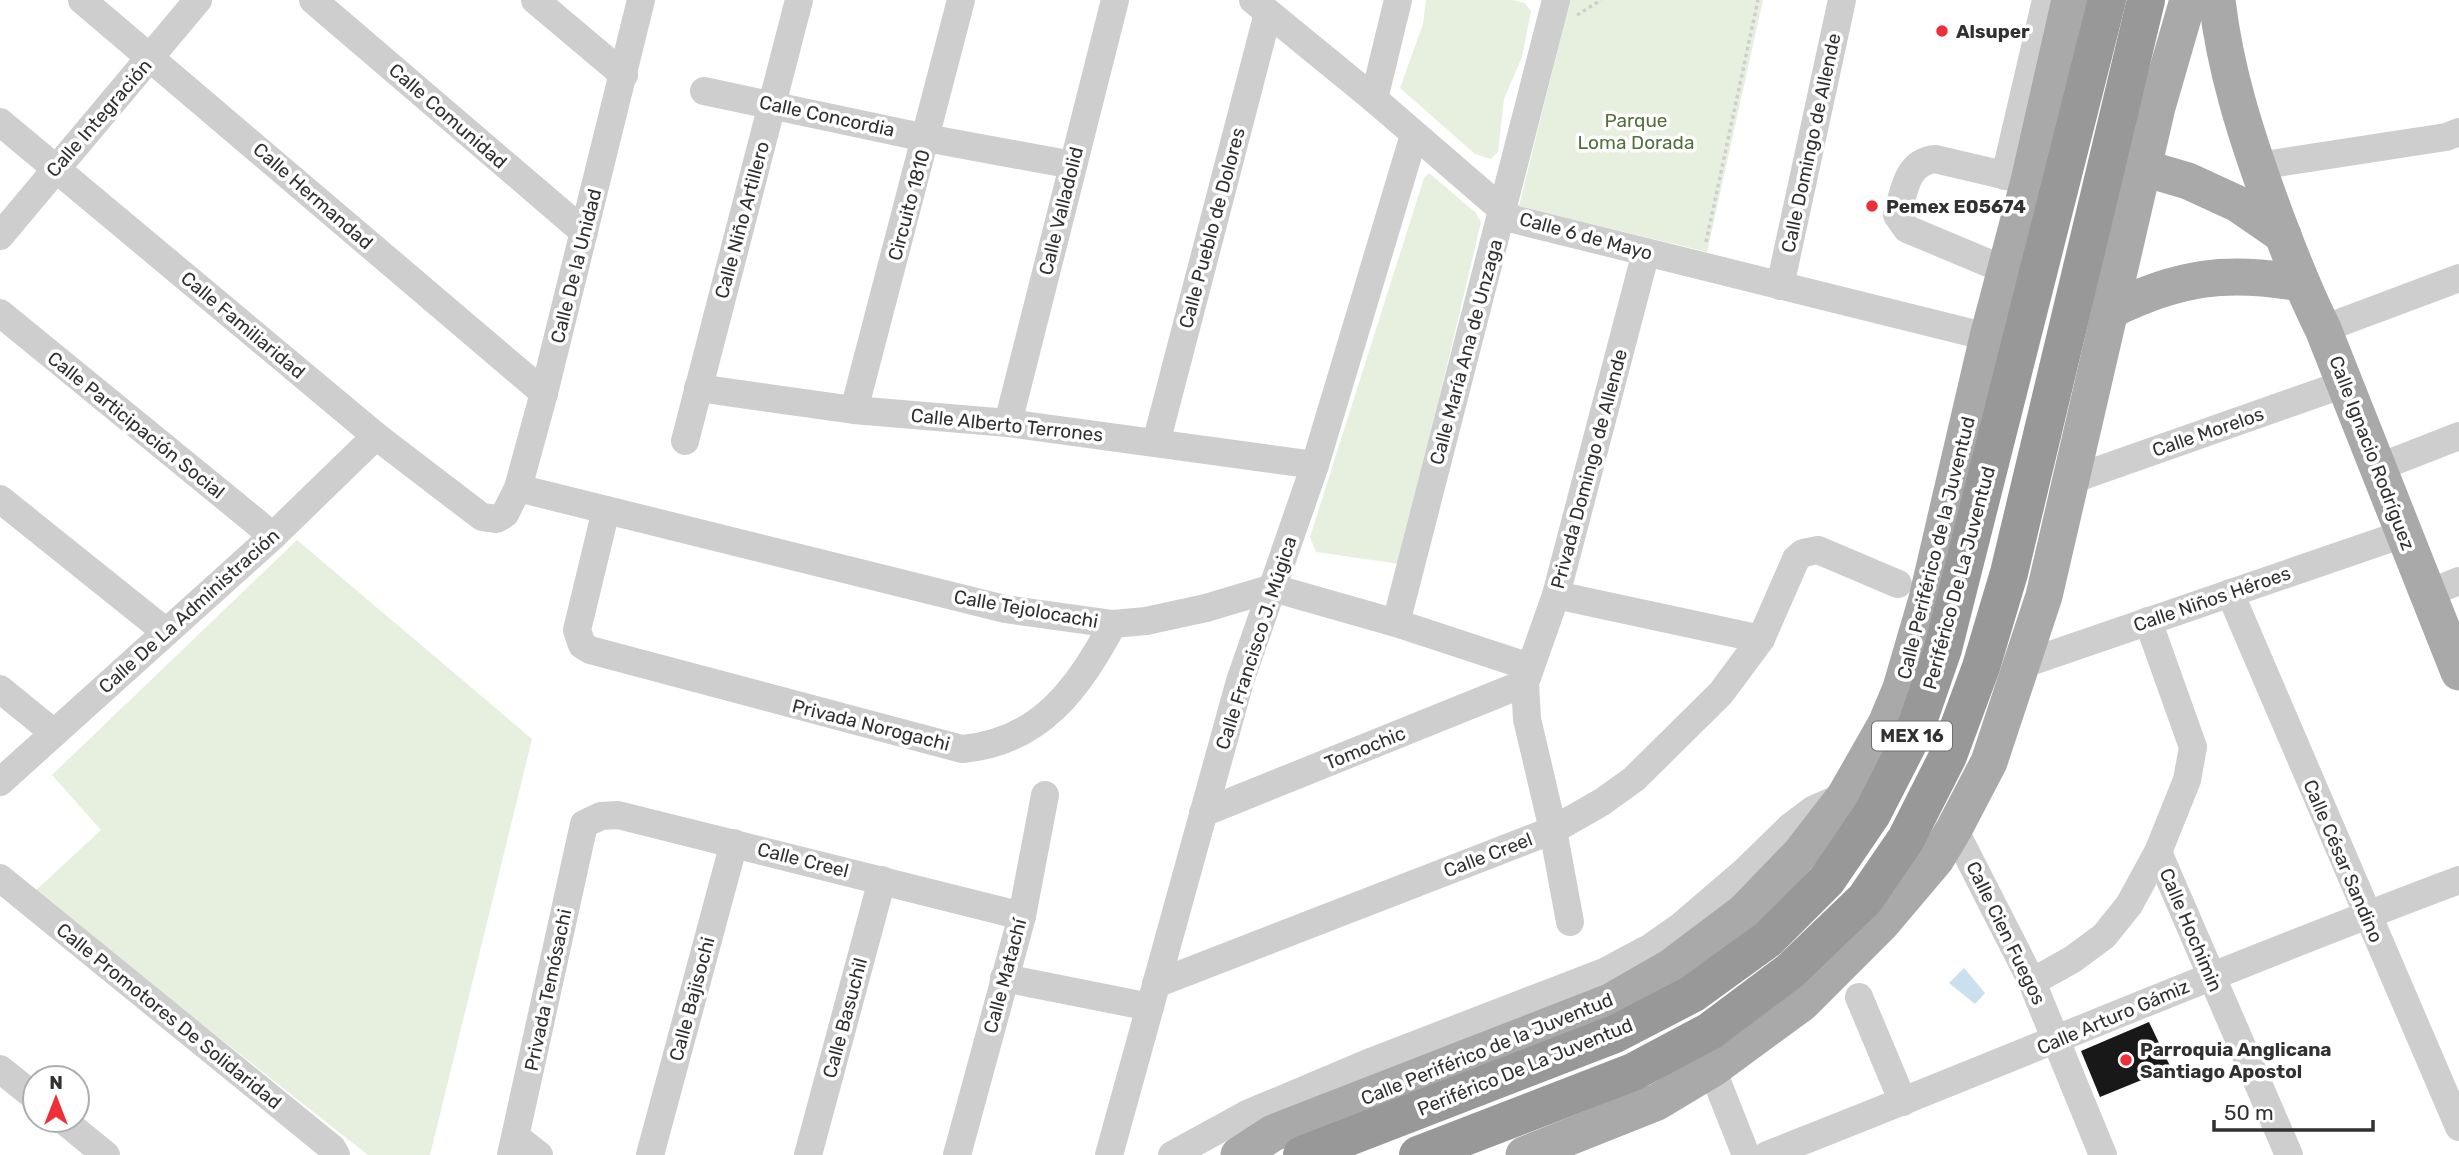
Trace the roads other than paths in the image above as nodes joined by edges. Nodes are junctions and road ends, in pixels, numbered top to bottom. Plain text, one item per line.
1 (82, 0) edge
2 (198, 0) edge
3 (313, 0) edge
4 (535, 0) edge
5 (641, 0) edge
6 (799, 0) edge
7 (961, 0) edge
8 (1115, 0) edge
9 (1398, 0) edge
10 (1842, 0) edge
11 (2046, 0) edge
12 (2070, 0) edge
13 (2107, 0) edge
14 (2146, 0) edge
15 (2188, 0) edge
16 (2217, 0) edge
17 (1565, 4) edge
18 (1261, 6) edge
19 (151, 57) junction
20 (624, 75) junction
21 (704, 91) dead end
22 (1374, 99) junction
23 (772, 104) junction
24 (0, 122) edge
25 (2459, 132) edge
26 (1414, 135) junction
27 (926, 138) junction
28 (2047, 143) junction
29 (1073, 165) junction
30 (2137, 165) junction
31 (2258, 166) junction
32 (55, 168) junction
33 (2017, 178) junction
34 (1503, 211) junction
35 (584, 232) junction
36 (2283, 235) junction
37 (0, 236) edge
38 (1646, 252) junction
39 (2005, 270) junction
40 (2459, 278) edge
41 (2300, 283) junction
42 (1780, 286) junction
43 (2111, 310) junction
44 (0, 313) edge
45 (2323, 329) junction
46 (1988, 337) junction
47 (2344, 384) junction
48 (698, 388) junction
49 (544, 393) junction
50 (854, 410) junction
51 (1007, 423) junction
52 (376, 436) junction
53 (2459, 436) edge
54 (685, 441) dead end
55 (1156, 443) junction
56 (1315, 465) junction
57 (2377, 468) junction
58 (2071, 480) junction
59 (518, 488) junction
60 (0, 499) edge
61 (606, 510) junction
62 (491, 519) joint
63 (2403, 534) junction
64 (273, 536) junction
65 (1898, 584) dead end
66 (1273, 588) junction
67 (2443, 588) edge
68 (2230, 593) junction
69 (1556, 595) junction
70 (2148, 621) junction
71 (1396, 623) junction
72 (1113, 624) junction
73 (166, 632) junction
74 (1761, 639) junction
75 (2021, 664) junction
76 (2459, 672) edge
77 (1528, 675) junction
78 (0, 689) edge
79 (54, 733) junction
80 (0, 782) edge
81 (1045, 794) dead end
82 (1203, 813) junction
83 (584, 824) joint
84 (1954, 829) junction
85 (1553, 830) junction
86 (734, 844) junction
87 (2158, 852) junction
88 (0, 878) edge
89 (882, 880) junction
90 (2459, 880) edge
91 (2366, 915) junction
92 (1022, 916) junction
93 (1570, 922) dead end
94 (1689, 937) junction
95 (2211, 976) junction
96 (1004, 978) junction
97 (2032, 982) junction
98 (1153, 995) junction
99 (1859, 997) dead end
100 (2055, 1041) junction
101 (0, 1069) edge
102 (1712, 1069) junction
103 (21, 1086) edge
104 (1903, 1102) junction
105 (2459, 1127) edge
106 (80, 1134) edge
107 (513, 1146) edge
108 (1304, 1154) edge
109 (106, 1155) edge
110 (336, 1155) edge
111 (539, 1155) edge
112 (650, 1155) edge
113 (808, 1155) edge
114 (957, 1155) edge
115 (1109, 1155) edge
116 (1172, 1155) edge
117 (1240, 1155) edge
118 (1418, 1155) edge
119 (1524, 1155) edge
120 (1746, 1155) edge
121 (1767, 1155) edge
122 (2103, 1155) edge
123 (2289, 1155) edge

1 - 19 street, Calle Hermandad
2 - 19 street, Calle Integración
3 - 35 street, Calle Comunidad
4 - 20 street
5 - 20 street, Calle De la Unidad
6 - 23 street, Calle Niño Artillero
7 - 27 street, Circuito 1810
8 - 29 street, Calle Valladolid
9 - 22 street
10 - 42 street, Calle Domingo de Allende
11 - 33 street
12 - 28 main road, Calle Periférico de la Juventud
13 - 108 highway, Periférico De La Juventud / MEX 16
14 - 118 highway, MEX 16
15 - 30 main road
16 - 31 main road, Calle Ignacio Rodríguez
17 - 34 street, Calle María Ana de Unzaga
18 - 22 street, Calle 6 de Mayo
18 - 55 street, Calle Pueblo de Dolores
19 - 32 street, Calle Integración
19 - 49 street, Calle Hermandad
20 - 35 street, Calle De la Unidad
21 - 23 street, Calle Concordia
22 - 26 street, Calle 6 de Mayo
23 - 27 street, Calle Concordia
23 - 48 street, Calle Niño Artillero
24 - 32 street, Calle Familiaridad
25 - 31 street
26 - 34 street, Calle 6 de Mayo
26 - 56 street, Calle Francisco J. Múgica
27 - 29 street, Calle Concordia
27 - 50 street, Circuito 1810
28 - 30 main road
28 - 33 main road, Calle Periférico de la Juventud
29 - 51 street, Calle Valladolid
30 - 36 main road
30 - 43 main road
31 - 36 main road, Calle Ignacio Rodríguez
32 - 37 street, Calle Integración
32 - 52 street, Calle Familiaridad
33 - 39 main road, Calle Periférico de la Juventud
33 - 39 street
34 - 38 street, Calle 6 de Mayo
34 - 71 street, Calle María Ana de Unzaga
35 - 49 street, Calle De la Unidad
36 - 41 main road, Calle Ignacio Rodríguez
38 - 42 street, Calle 6 de Mayo
38 - 69 street, Privada Domingo de Allende
39 - 46 main road, Calle Periférico de la Juventud
40 - 45 street
41 - 43 main road
41 - 45 main road, Calle Ignacio Rodríguez
42 - 46 street, Calle 6 de Mayo
43 - 58 main road
44 - 64 street, Calle Participación Social
45 - 47 main road, Calle Ignacio Rodríguez
46 - 94 main road, Calle Periférico de la Juventud
47 - 57 main road, Calle Ignacio Rodríguez
47 - 58 street, Calle Morelos
48 - 50 street, Calle Alberto Terrones
48 - 54 street, Calle Niño Artillero
49 - 59 street, Calle De la Unidad
50 - 51 street, Calle Alberto Terrones
51 - 55 street, Calle Alberto Terrones
52 - 62 street, Calle Familiaridad
52 - 64 street, Calle De La Administración
53 - 57 street
55 - 56 street, Calle Alberto Terrones
56 - 66 street, Calle Francisco J. Múgica
57 - 63 main road, Calle Ignacio Rodríguez
58 - 75 main road
59 - 61 street, Calle Tejolocachi
59 - 62 street, Calle De la Unidad
60 - 73 street
61 - 72 street, Calle Tejolocachi
61 - 72 street, Privada Norogachi
63 - 67 main road, Calle Ignacio Rodríguez
63 - 68 street, Calle Niños Héroes
64 - 73 street, Calle De La Administración
65 - 74 street, Calle Creel
66 - 71 street
66 - 72 street, Calle Tejolocachi
66 - 82 street, Calle Francisco J. Múgica
67 - 76 main road, Calle Ignacio Rodríguez
68 - 70 street, Calle Niños Héroes
68 - 91 street, Calle César Sandino
69 - 74 street
69 - 77 street, Privada Domingo de Allende
70 - 75 street, Calle Niños Héroes
70 - 87 street, Calle Hochimin
71 - 77 street
73 - 79 street, Calle De La Administración
74 - 85 street, Calle Creel
75 - 84 main road
77 - 82 street, Tomochic
77 - 85 street
78 - 79 street
79 - 80 street, Calle De La Administración
81 - 92 street, Calle Matachí
82 - 98 street, Calle Francisco J. Múgica
83 - 86 street, Calle Creel
83 - 107 street, Privada Temósachi
84 - 97 street, Calle Cien Fuegos
84 - 102 main road
85 - 93 street
85 - 98 street, Calle Creel
86 - 89 street, Calle Creel
86 - 112 street, Calle Bajisochi
87 - 95 street, Calle Hochimin
87 - 97 street
88 - 110 street, Calle Promotores De Solidaridad
89 - 92 street, Calle Creel
89 - 113 street, Calle Basuchil
90 - 91 street, Calle Arturo Gámiz
91 - 95 street, Calle Arturo Gámiz
91 - 105 street, Calle César Sandino
92 - 96 street, Calle Matachí
94 - 116 street
94 - 117 main road, Calle Periférico de la Juventud
95 - 100 street, Calle Arturo Gámiz
95 - 123 street, Calle Hochimin
96 - 98 street
96 - 114 street, Calle Matachí
97 - 100 street, Calle Cien Fuegos
98 - 115 street, Calle Francisco J. Múgica
99 - 104 street
100 - 104 street, Calle Arturo Gámiz
100 - 122 street, Calle Cien Fuegos
101 - 103 street
102 - 119 main road
102 - 120 street
104 - 121 street, Calle Arturo Gámiz
106 - 109 street
107 - 111 street

